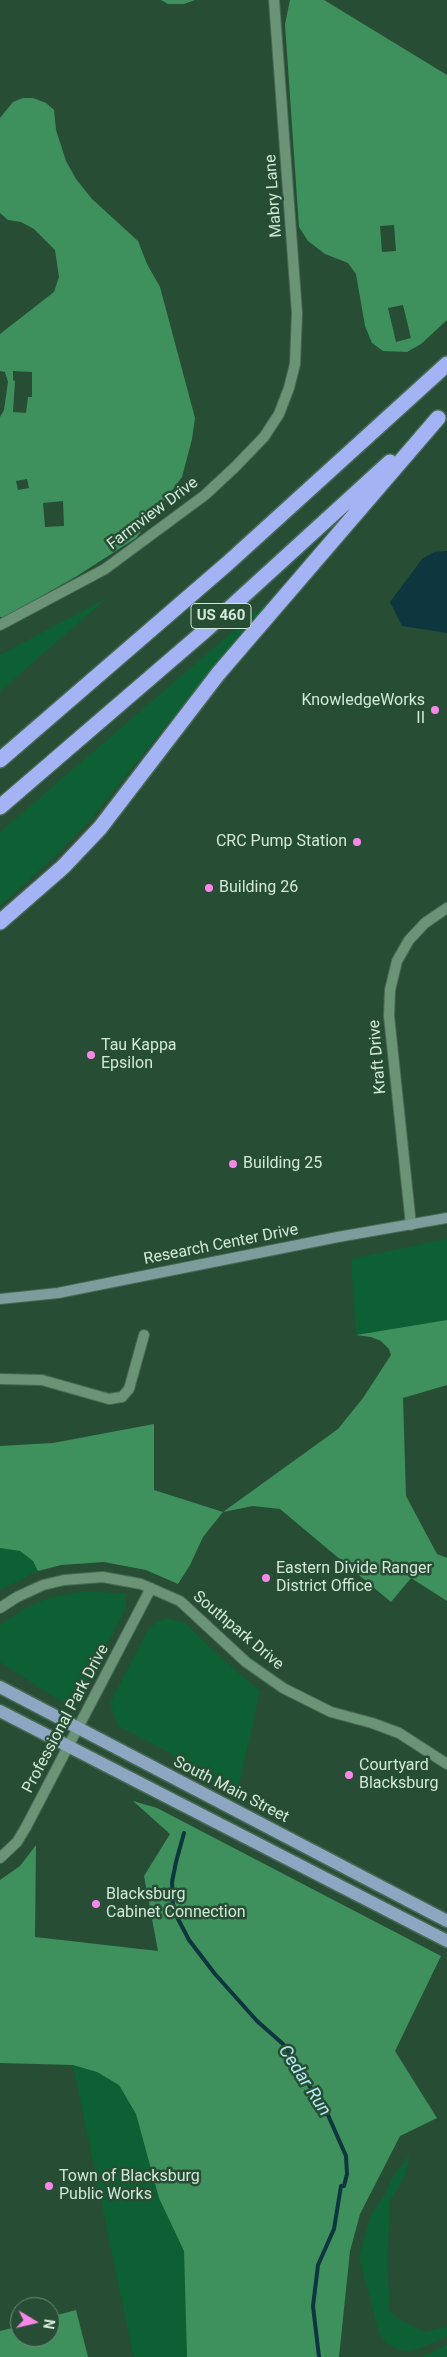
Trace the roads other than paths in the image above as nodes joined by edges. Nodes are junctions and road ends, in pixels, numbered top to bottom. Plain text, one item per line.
1 (274, 0) edge
2 (447, 364) edge
3 (289, 388) joint
4 (442, 414) edge
5 (0, 625) edge
6 (0, 760) edge
7 (0, 808) edge
8 (447, 908) edge
9 (0, 922) edge
10 (447, 1218) edge
11 (411, 1225) junction
12 (0, 1298) edge
13 (144, 1335) dead end
14 (0, 1379) edge
15 (151, 1588) junction
16 (0, 1608) edge
17 (0, 1686) edge
18 (0, 1711) edge
19 (78, 1728) junction
20 (68, 1746) junction
21 (447, 1764) edge
22 (0, 1858) edge
23 (447, 1921) edge
24 (447, 1940) edge

1 - 3 street, Mabry Lane
2 - 6 highway, US 460
3 - 5 street, Farmview Drive
4 - 7 highway, US 460
4 - 9 highway
8 - 11 street, Kraft Drive
10 - 11 main road, Research Center Drive
11 - 12 main road, Research Center Drive
13 - 14 street
15 - 16 street, Southpark Drive
15 - 19 street, Professional Park Drive
15 - 21 street, Southpark Drive
17 - 19 main road, South Main Street
18 - 20 main road
19 - 20 street, Professional Park Drive
19 - 23 main road, South Main Street
20 - 22 street, Professional Park Drive
20 - 24 main road

